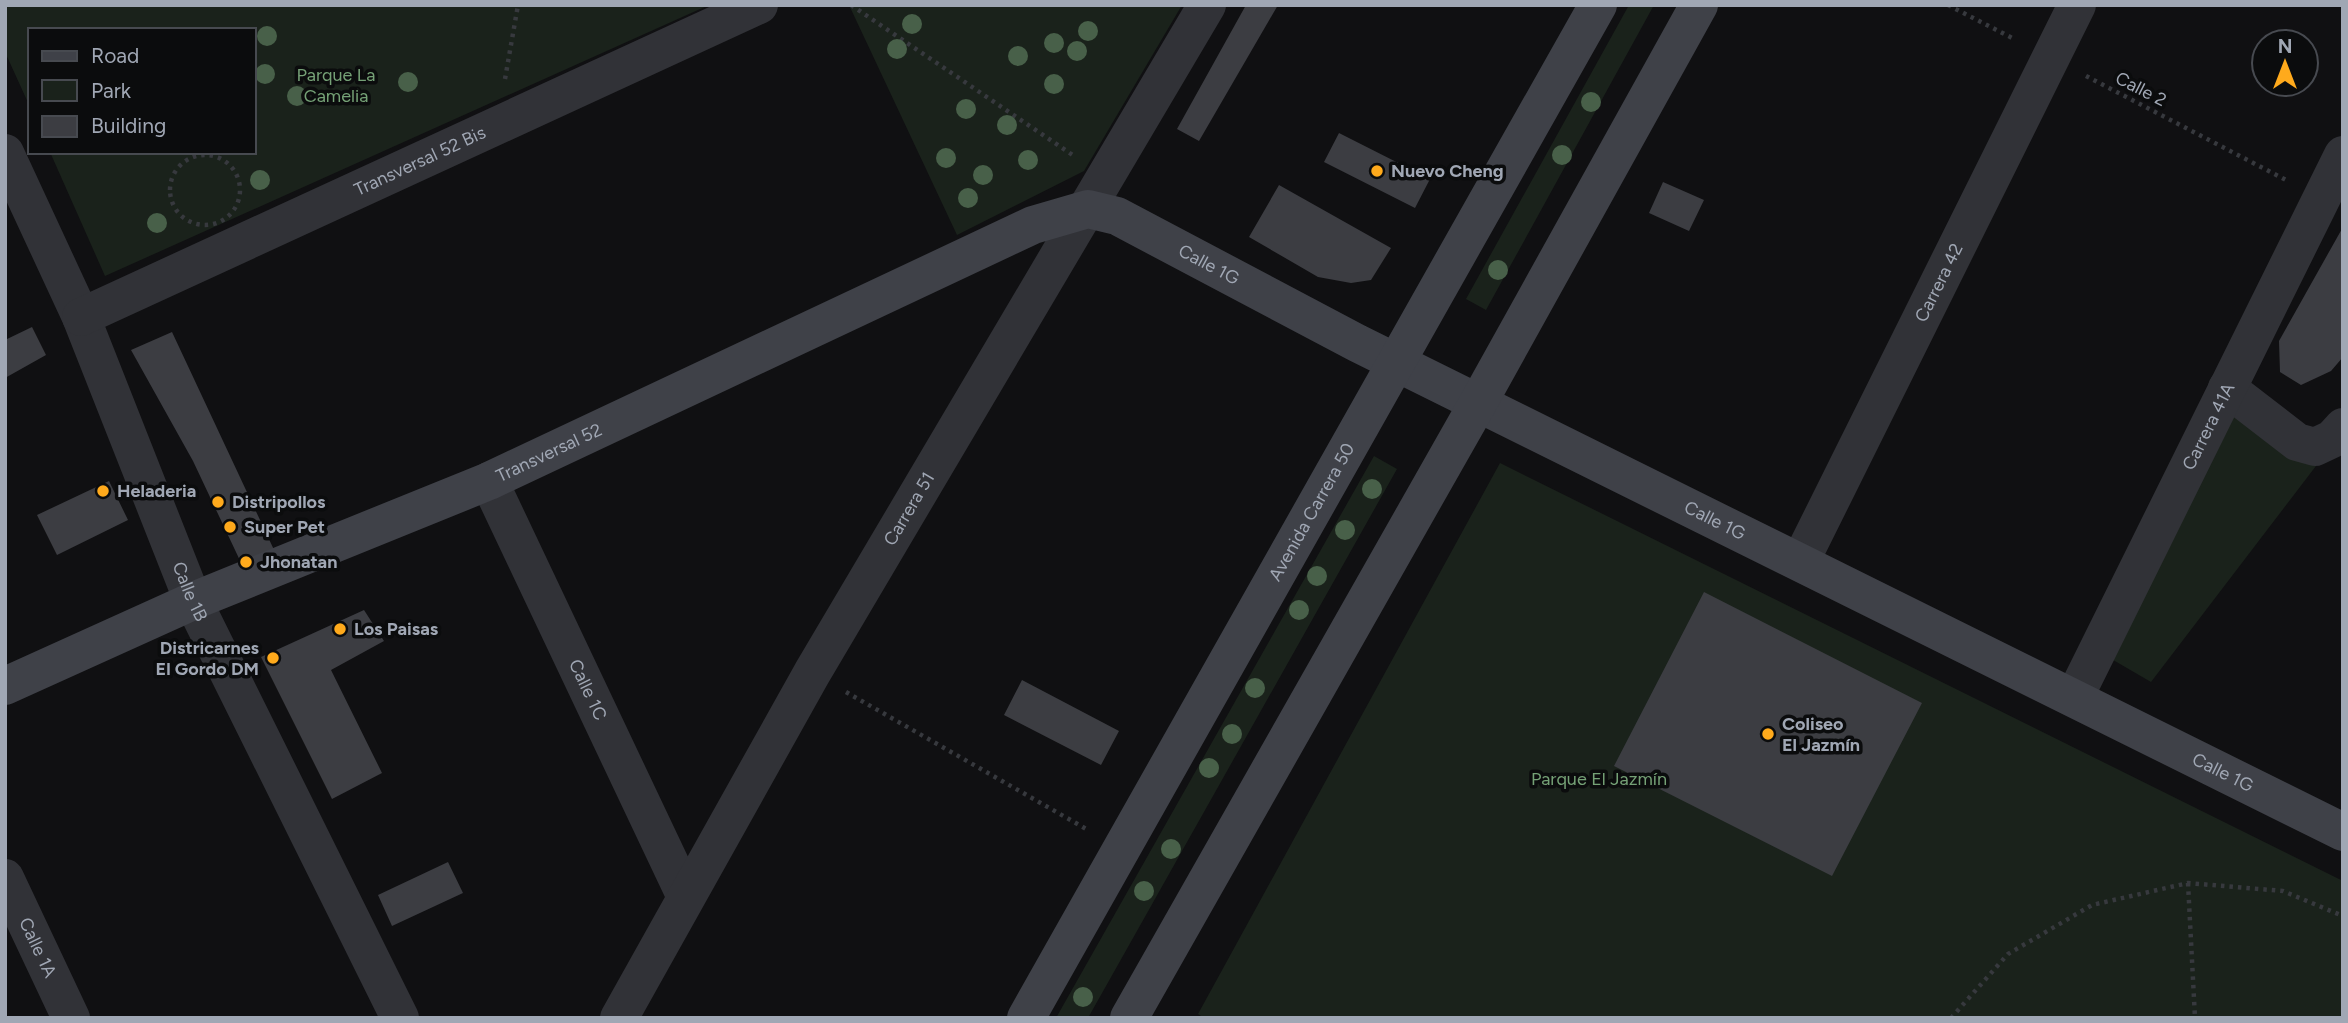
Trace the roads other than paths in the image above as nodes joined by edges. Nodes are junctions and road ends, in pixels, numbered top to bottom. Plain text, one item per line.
1 (759, 5) edge
2 (1207, 5) edge
3 (1598, 5) edge
4 (1699, 5) edge
5 (2077, 5) edge
6 (5, 153) edge
7 (2343, 155) edge
8 (1088, 209) junction
9 (81, 317) junction
10 (1395, 361) junction
11 (2227, 388) junction
12 (1478, 403) junction
13 (2343, 427) edge
14 (489, 481) junction
15 (1800, 562) junction
16 (193, 601) junction
17 (5, 686) edge
18 (2074, 698) junction
19 (2343, 832) edge
20 (5, 878) edge
21 (686, 897) junction
22 (1130, 1017) edge
23 (71, 1018) edge
24 (400, 1018) edge
25 (619, 1018) edge
26 (1026, 1018) edge

1 - 9 street, Transversal 52 Bis
2 - 8 street, Carrera 51
3 - 10 street, Avenida Carrera 50
4 - 12 street
5 - 15 street, Carrera 42
6 - 9 street, Calle 1B
7 - 11 street, Carrera 41A
8 - 10 street, Calle 1G
8 - 14 street, Transversal 52
8 - 21 street, Carrera 51
9 - 16 street, Calle 1B
10 - 12 street, Calle 1G
10 - 26 street, Avenida Carrera 50
11 - 13 street
11 - 18 street, Carrera 41A
12 - 15 street, Calle 1G
12 - 22 street
14 - 16 street, Transversal 52
14 - 21 street, Calle 1C
15 - 18 street, Calle 1G
16 - 17 street, Transversal 52
16 - 24 street, Calle 1B
18 - 19 street, Calle 1G
20 - 23 street, Calle 1A
21 - 25 street, Carrera 51

